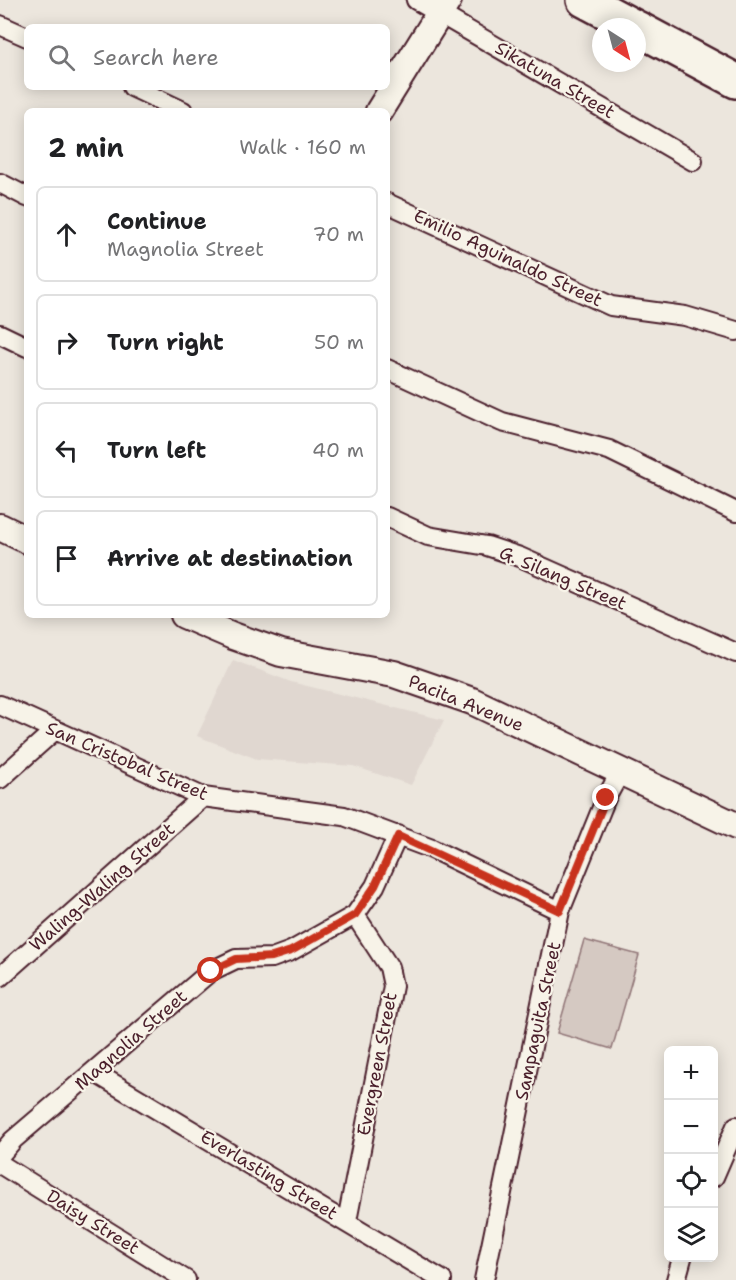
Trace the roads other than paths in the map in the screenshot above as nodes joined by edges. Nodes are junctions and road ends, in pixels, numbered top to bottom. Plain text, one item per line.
1 (416, 0) edge
2 (584, 0) edge
3 (444, 6) edge
4 (617, 18) edge
5 (0, 25) edge
6 (646, 33) edge
7 (24, 36) edge
8 (736, 81) edge
9 (138, 90) edge
10 (177, 108) edge
11 (381, 108) edge
12 (693, 161) dead end
13 (0, 183) edge
14 (24, 195) edge
15 (390, 204) edge
16 (736, 331) edge
17 (0, 334) edge
18 (24, 346) edge
19 (390, 370) edge
20 (736, 512) edge
21 (390, 518) edge
22 (0, 527) edge
23 (24, 539) edge
24 (191, 618) edge
25 (736, 653) edge
26 (0, 705) edge
27 (55, 730) junction
28 (621, 771) junction
29 (0, 779) edge
30 (203, 797) junction
31 (736, 826) edge
32 (398, 836) junction
33 (560, 911) junction
34 (355, 915) junction
35 (0, 977) edge
36 (94, 1072) junction
37 (736, 1126) edge
38 (0, 1155) edge
39 (0, 1164) edge
40 (718, 1168) edge
41 (347, 1221) junction
42 (681, 1262) edge
43 (186, 1280) edge
44 (442, 1280) edge
45 (484, 1280) edge
46 (676, 1280) edge

1 - 3 street, Sikatuna Street
2 - 4 highway
3 - 11 main road
3 - 12 street, Sikatuna Street
5 - 7 street
6 - 8 highway
9 - 10 street
13 - 14 street
15 - 16 street, Emilio Aguinaldo Street
17 - 18 street
19 - 20 street
21 - 25 street, G. Silang Street
22 - 23 main road
24 - 28 main road, Pacita Avenue
26 - 27 street, San Cristobal Street
27 - 29 street
27 - 30 street, San Cristobal Street
28 - 31 main road, Pacita Avenue
28 - 33 street, Sampaguita Street
30 - 32 street, San Cristobal Street
30 - 35 street, Waling-Waling Street
32 - 33 street, San Cristobal Street
32 - 34 street, Magnolia Street
33 - 45 street, Sampaguita Street
34 - 36 street, Magnolia Street
34 - 41 street, Evergreen Street
36 - 38 street, Magnolia Street
36 - 41 street, Everlasting Street
37 - 40 street
39 - 43 street, Daisy Street
41 - 44 street, Everlasting Street
42 - 46 street

